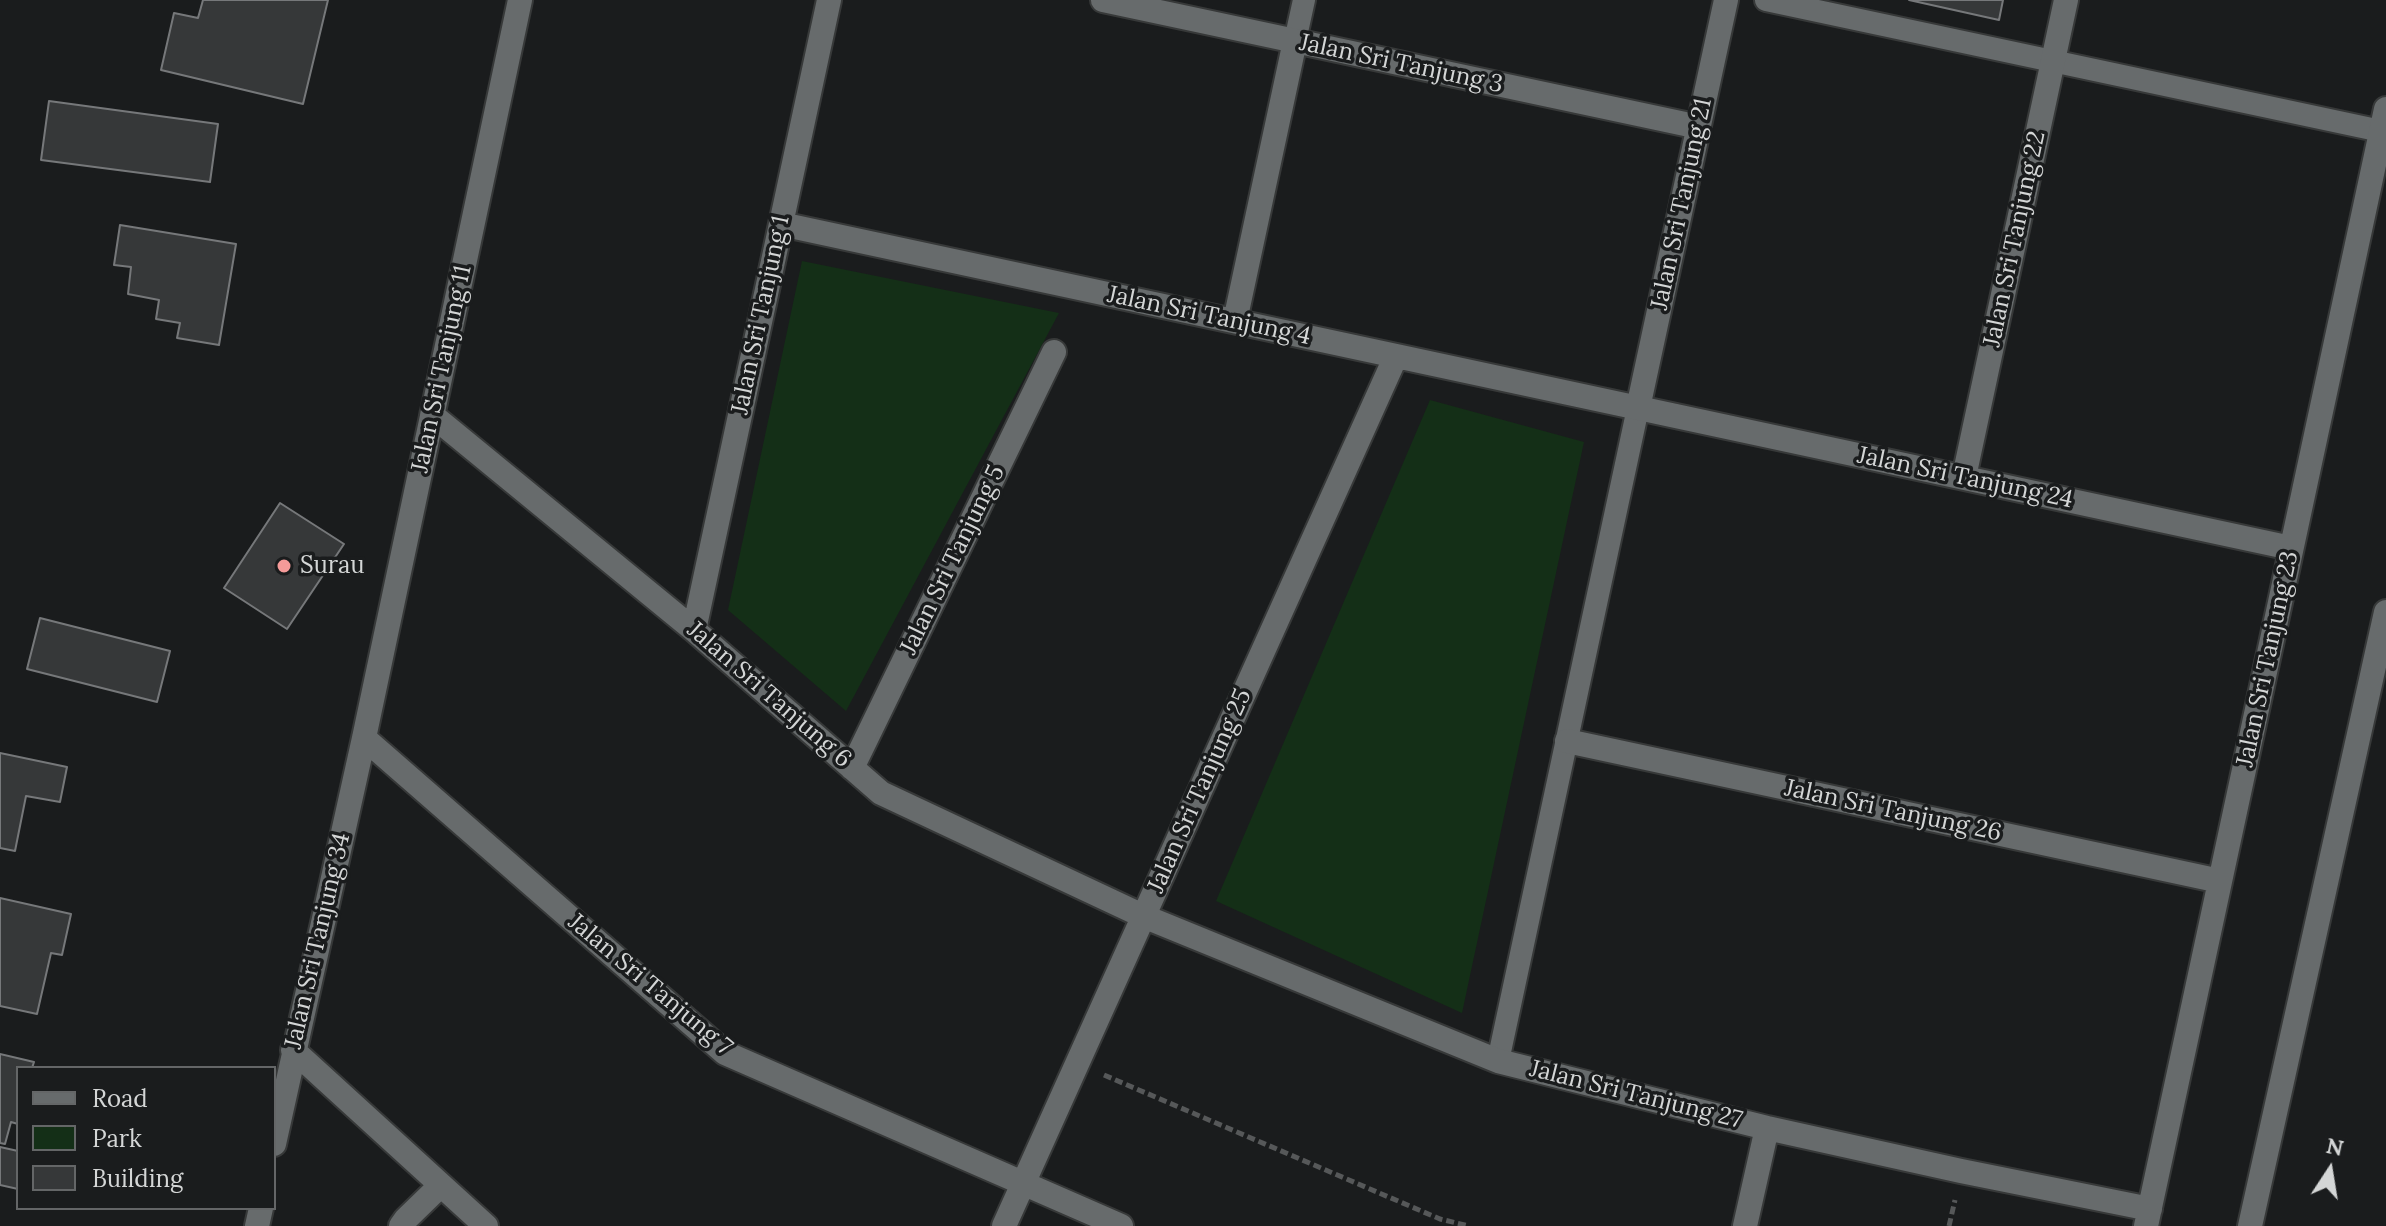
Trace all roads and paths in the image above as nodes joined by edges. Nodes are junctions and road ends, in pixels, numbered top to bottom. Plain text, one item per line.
1 (520, 0) edge
2 (829, 0) edge
3 (1103, 0) edge
4 (1304, 0) edge
5 (1726, 0) edge
6 (1766, 0) edge
7 (2066, 0) edge
8 (1295, 41) junction
9 (2053, 62) junction
10 (2384, 120) edge
11 (1699, 127) junction
12 (781, 224) junction
13 (1235, 321) junction
14 (1054, 352) dead end
15 (1396, 356) junction
16 (1638, 408) junction
17 (432, 415) junction
18 (1964, 477) junction
19 (2291, 548) junction
20 (2386, 612) edge
21 (694, 630) junction
22 (364, 738) junction
23 (1567, 741) junction
24 (852, 768) junction
25 (2220, 881) junction
26 (1143, 916) junction
27 (293, 1050) junction
28 (1498, 1061) junction
29 (1077, 1064) junction
30 (1767, 1128) junction
31 (276, 1134) edge
32 (1024, 1182) junction
33 (441, 1185) junction
34 (2148, 1218) edge
35 (401, 1226) edge
36 (486, 1226) edge
37 (1004, 1226) edge
38 (1121, 1226) edge
39 (1469, 1226) edge
40 (1745, 1226) edge
41 (2250, 1226) edge

1 - 17 street, Jalan Sri Tanjung 11
2 - 12 street, Jalan Sri Tanjung 1
3 - 8 street, Jalan Sri Tanjung 3
4 - 8 lane
5 - 11 street, Jalan Sri Tanjung 21
6 - 9 lane
7 - 9 street, Jalan Sri Tanjung 22
8 - 11 street, Jalan Sri Tanjung 3
8 - 13 street
9 - 10 lane
9 - 18 street, Jalan Sri Tanjung 22
10 - 19 street, Jalan Sri Tanjung 23
11 - 16 street, Jalan Sri Tanjung 21
12 - 13 street, Jalan Sri Tanjung 4
12 - 21 street, Jalan Sri Tanjung 1
13 - 15 street, Jalan Sri Tanjung 4
14 - 24 street, Jalan Sri Tanjung 5
15 - 16 street, Jalan Sri Tanjung 4
15 - 26 street, Jalan Sri Tanjung 25
16 - 18 street, Jalan Sri Tanjung 24
16 - 23 lane
17 - 21 street, Jalan Sri Tanjung 6
17 - 22 street, Jalan Sri Tanjung 11
18 - 19 street, Jalan Sri Tanjung 24
19 - 25 street, Jalan Sri Tanjung 23
20 - 41 street
21 - 24 street, Jalan Sri Tanjung 6
22 - 27 street, Jalan Sri Tanjung 34
22 - 32 street, Jalan Sri Tanjung 7
23 - 25 street, Jalan Sri Tanjung 26
23 - 28 lane
24 - 26 street, Jalan Sri Tanjung 6
25 - 34 street, Jalan Sri Tanjung 23
26 - 28 street, Jalan Sri Tanjung 27
26 - 29 street, Jalan Sri Tanjung 25
27 - 31 street, Jalan Sri Tanjung 34
27 - 33 street
28 - 30 street, Jalan Sri Tanjung 27
29 - 32 street, Jalan Sri Tanjung 25
29 - 39 path
30 - 34 street, Jalan Sri Tanjung 27
30 - 40 street
32 - 37 street, Jalan Sri Tanjung 25
32 - 38 street, Jalan Sri Tanjung 7
33 - 35 street
33 - 36 street

